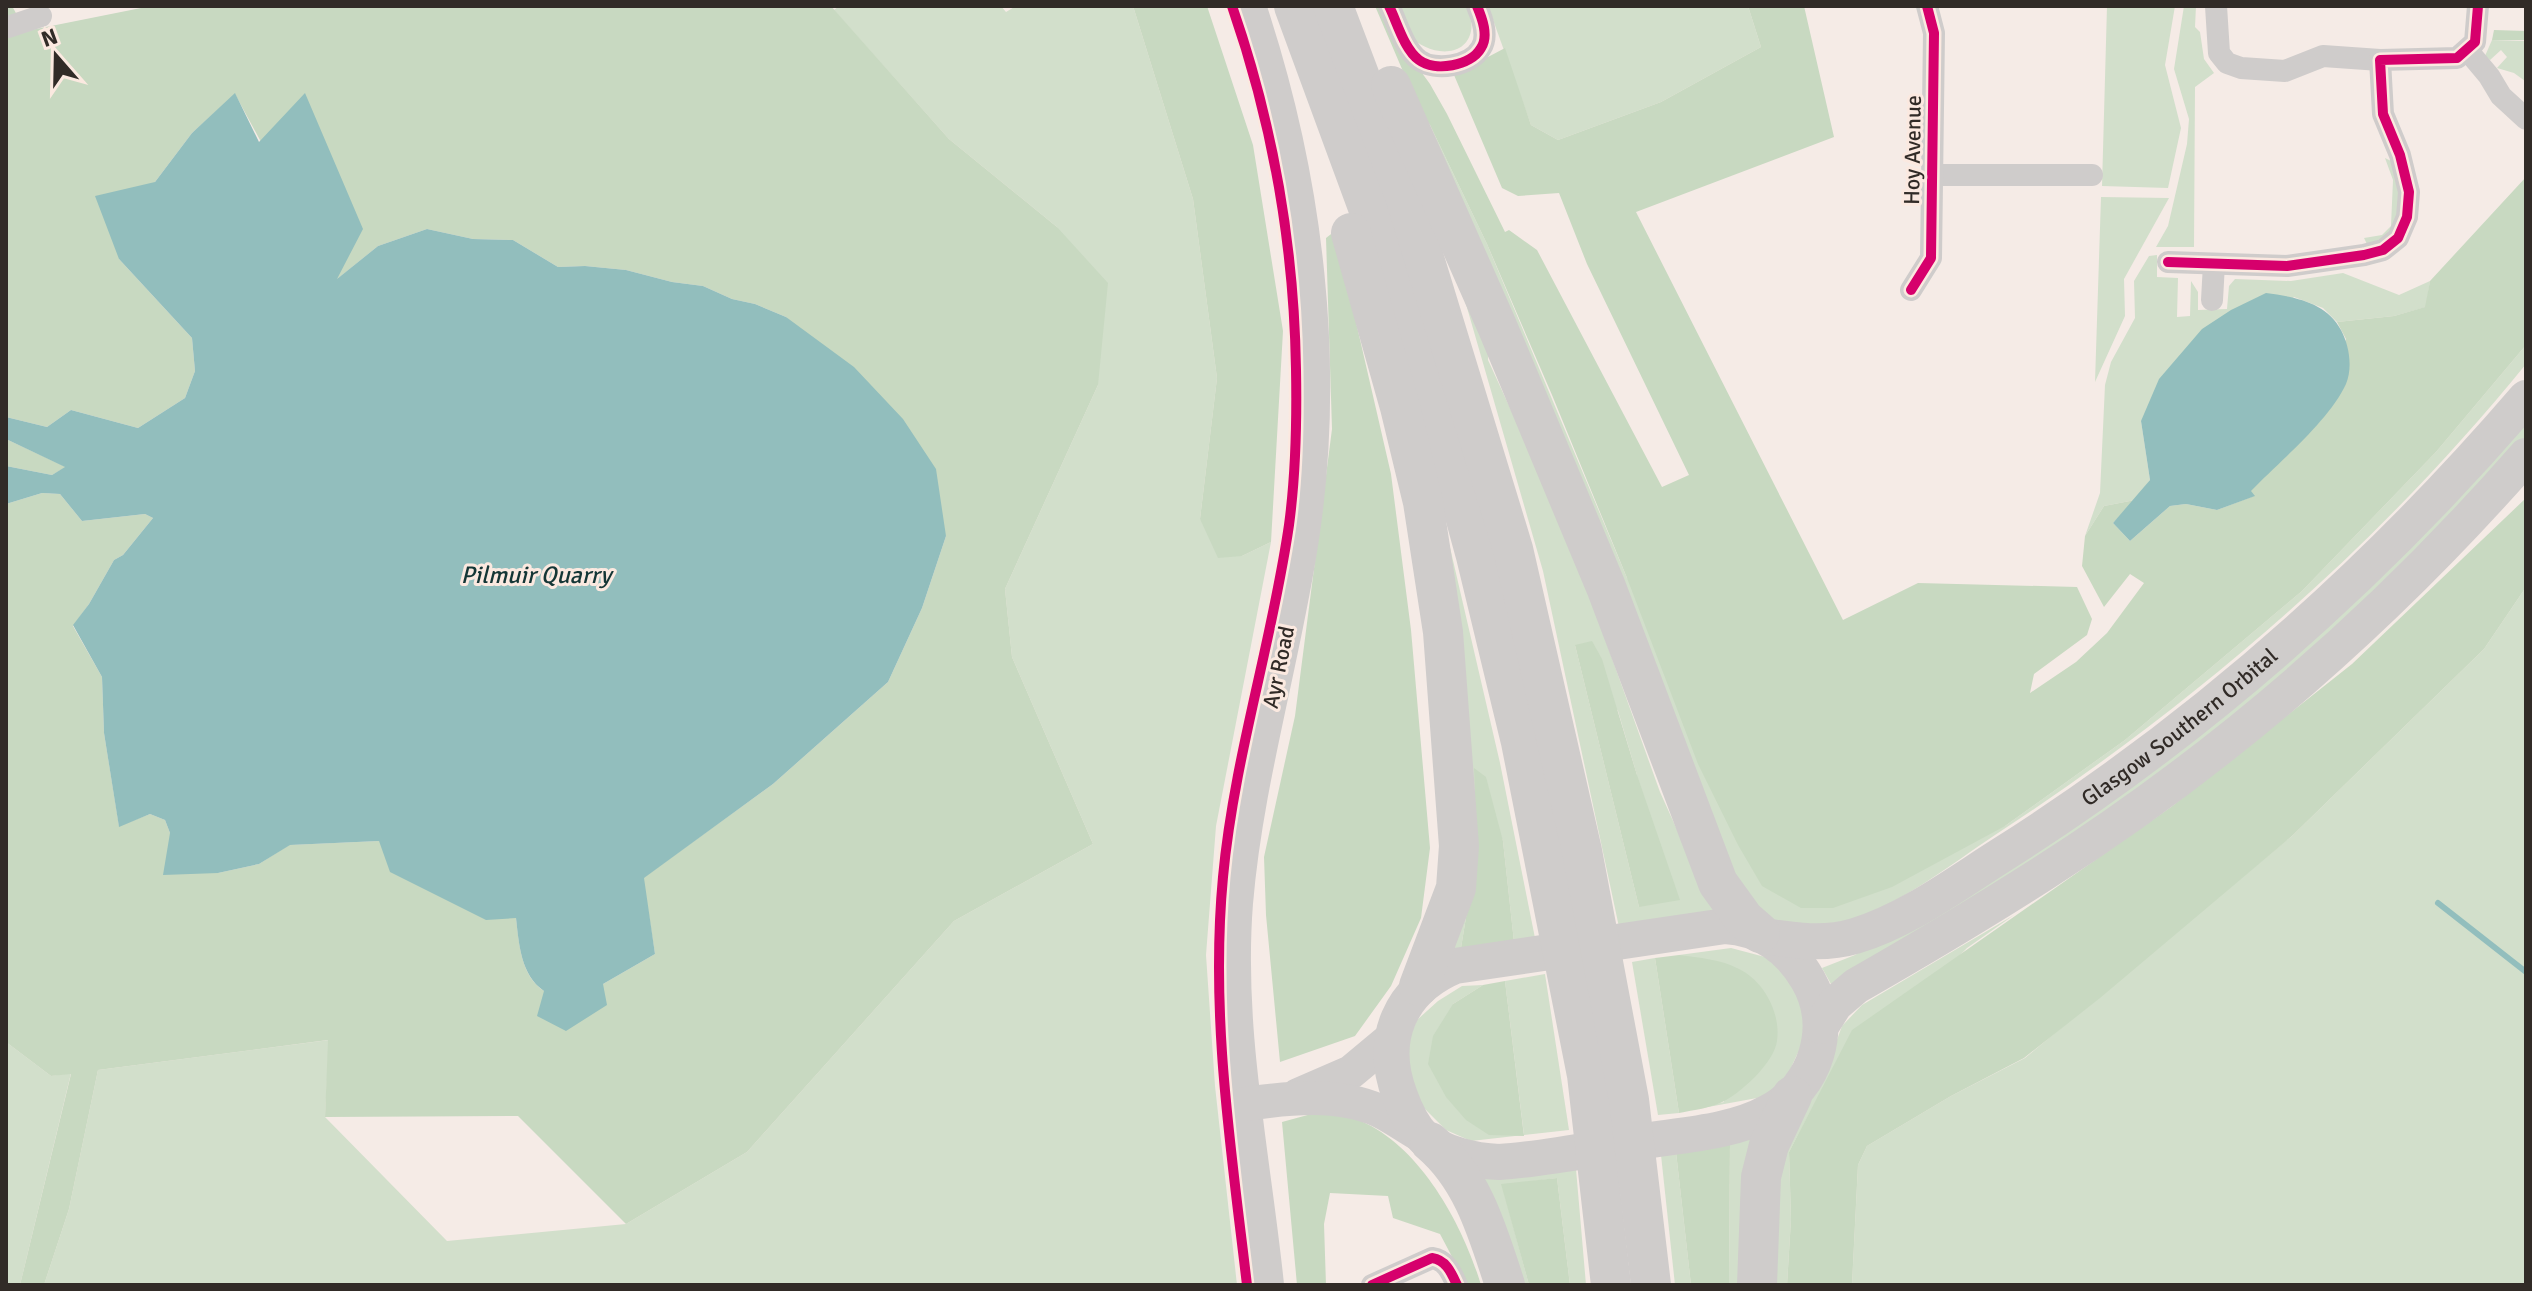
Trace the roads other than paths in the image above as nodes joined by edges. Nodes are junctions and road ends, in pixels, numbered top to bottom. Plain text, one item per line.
1 (1249, 6) edge
2 (1275, 6) edge
3 (1294, 6) edge
4 (1333, 6) edge
5 (1355, 6) edge
6 (1389, 6) edge
7 (1477, 6) edge
8 (1927, 6) edge
9 (2216, 6) edge
10 (2478, 6) edge
11 (41, 16) dead end
12 (8, 21) edge
13 (2468, 51) junction
14 (2380, 60) junction
15 (2526, 119) edge
16 (1932, 175) junction
17 (2092, 175) dead end
18 (2168, 262) dead end
19 (2214, 264) junction
20 (1911, 290) dead end
21 (2212, 300) dead end
22 (2526, 398) edge
23 (2526, 456) edge
24 (1762, 934) junction
25 (1419, 986) junction
26 (1821, 1026) junction
27 (1393, 1037) junction
28 (1792, 1096) junction
29 (1294, 1097) junction
30 (1245, 1104) junction
31 (1426, 1139) junction
32 (1267, 1285) edge
33 (1372, 1285) edge
34 (1457, 1285) edge
35 (1505, 1285) edge
36 (1611, 1285) edge
37 (1651, 1285) edge
38 (1757, 1285) edge

1 - 30 main road, Ayr Road
2 - 25 highway
3 - 36 highway
4 - 37 highway
5 - 24 highway
6 - 7 street
8 - 16 street, Hoy Avenue
9 - 14 street
10 - 13 street
11 - 12 street
13 - 14 street
13 - 15 street
14 - 19 street
16 - 17 street
16 - 20 street, Hoy Avenue
18 - 19 street
19 - 21 street
22 - 24 highway, Glasgow Southern Orbital
23 - 26 highway, Glasgow Southern Orbital
24 - 25 highway, Glasgow Southern Orbital
24 - 26 highway
25 - 27 highway
26 - 28 highway
27 - 29 main road
27 - 31 highway
28 - 31 highway
28 - 38 highway
29 - 30 main road
29 - 31 main road
30 - 32 main road, Ayr Road
31 - 35 highway
33 - 34 street

